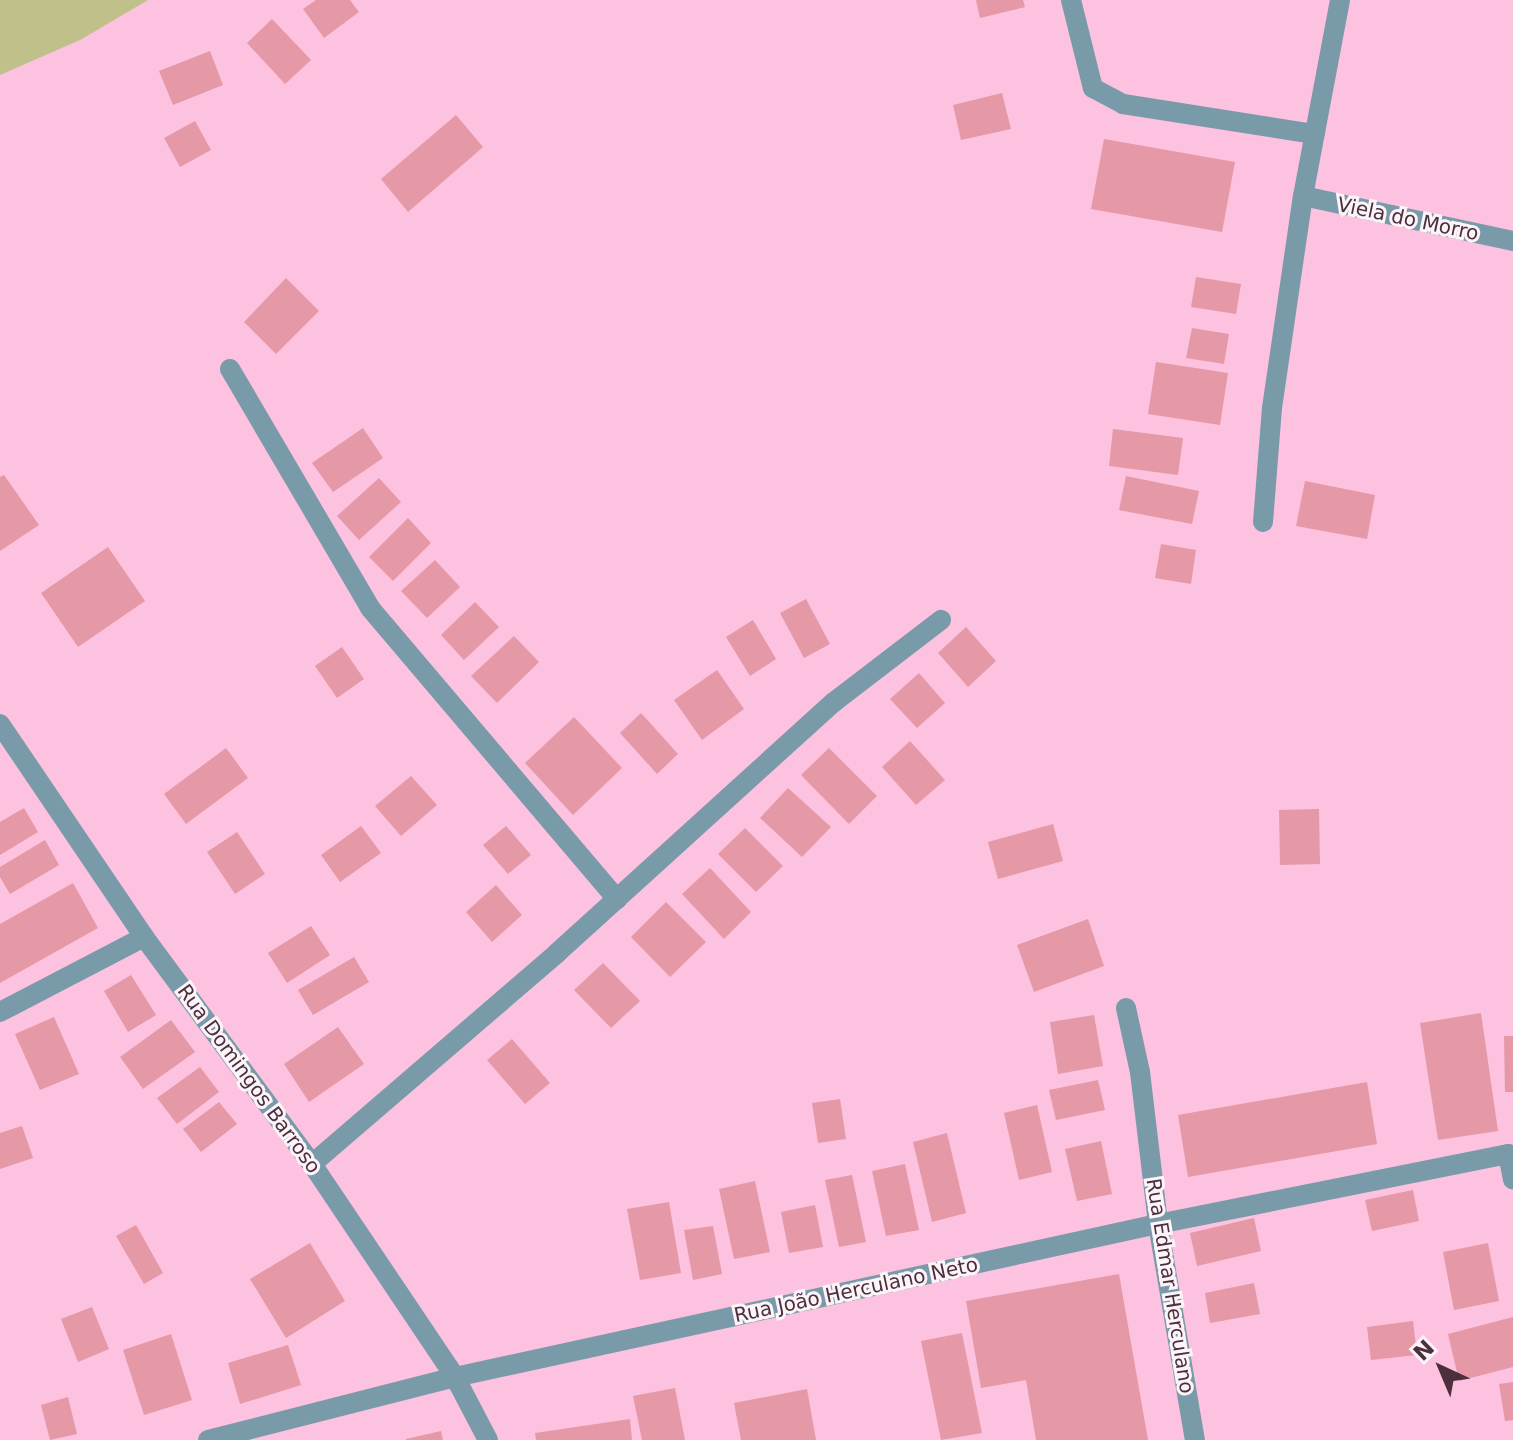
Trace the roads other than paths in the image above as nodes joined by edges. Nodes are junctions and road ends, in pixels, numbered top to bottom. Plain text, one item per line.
1 (1071, 0) edge
2 (1340, 0) edge
3 (1315, 134) junction
4 (1303, 196) junction
5 (1513, 241) edge
6 (230, 369) dead end
7 (1263, 522) dead end
8 (941, 620) dead end
9 (0, 724) edge
10 (617, 899) junction
11 (144, 937) junction
12 (1126, 1008) dead end
13 (0, 1012) edge
14 (312, 1164) junction
15 (1513, 1180) edge
16 (1158, 1224) junction
17 (455, 1377) junction
18 (208, 1440) edge
19 (488, 1440) edge
20 (1195, 1440) edge

1 - 3 street
2 - 3 street
3 - 4 street
4 - 5 street, Viela do Morro
4 - 7 street
6 - 10 street
8 - 10 street
9 - 11 street, Rua Domingos Barroso
10 - 14 street
11 - 13 street
11 - 14 street, Rua Domingos Barroso
12 - 16 street, Rua Edmar Herculano
14 - 17 street, Rua Domingos Barroso
15 - 16 street, Rua João Herculano Neto
16 - 17 street, Rua João Herculano Neto
16 - 20 street, Rua Edmar Herculano
17 - 18 street, Rua João Herculano Neto
17 - 19 street, Rua Domingos Barroso

